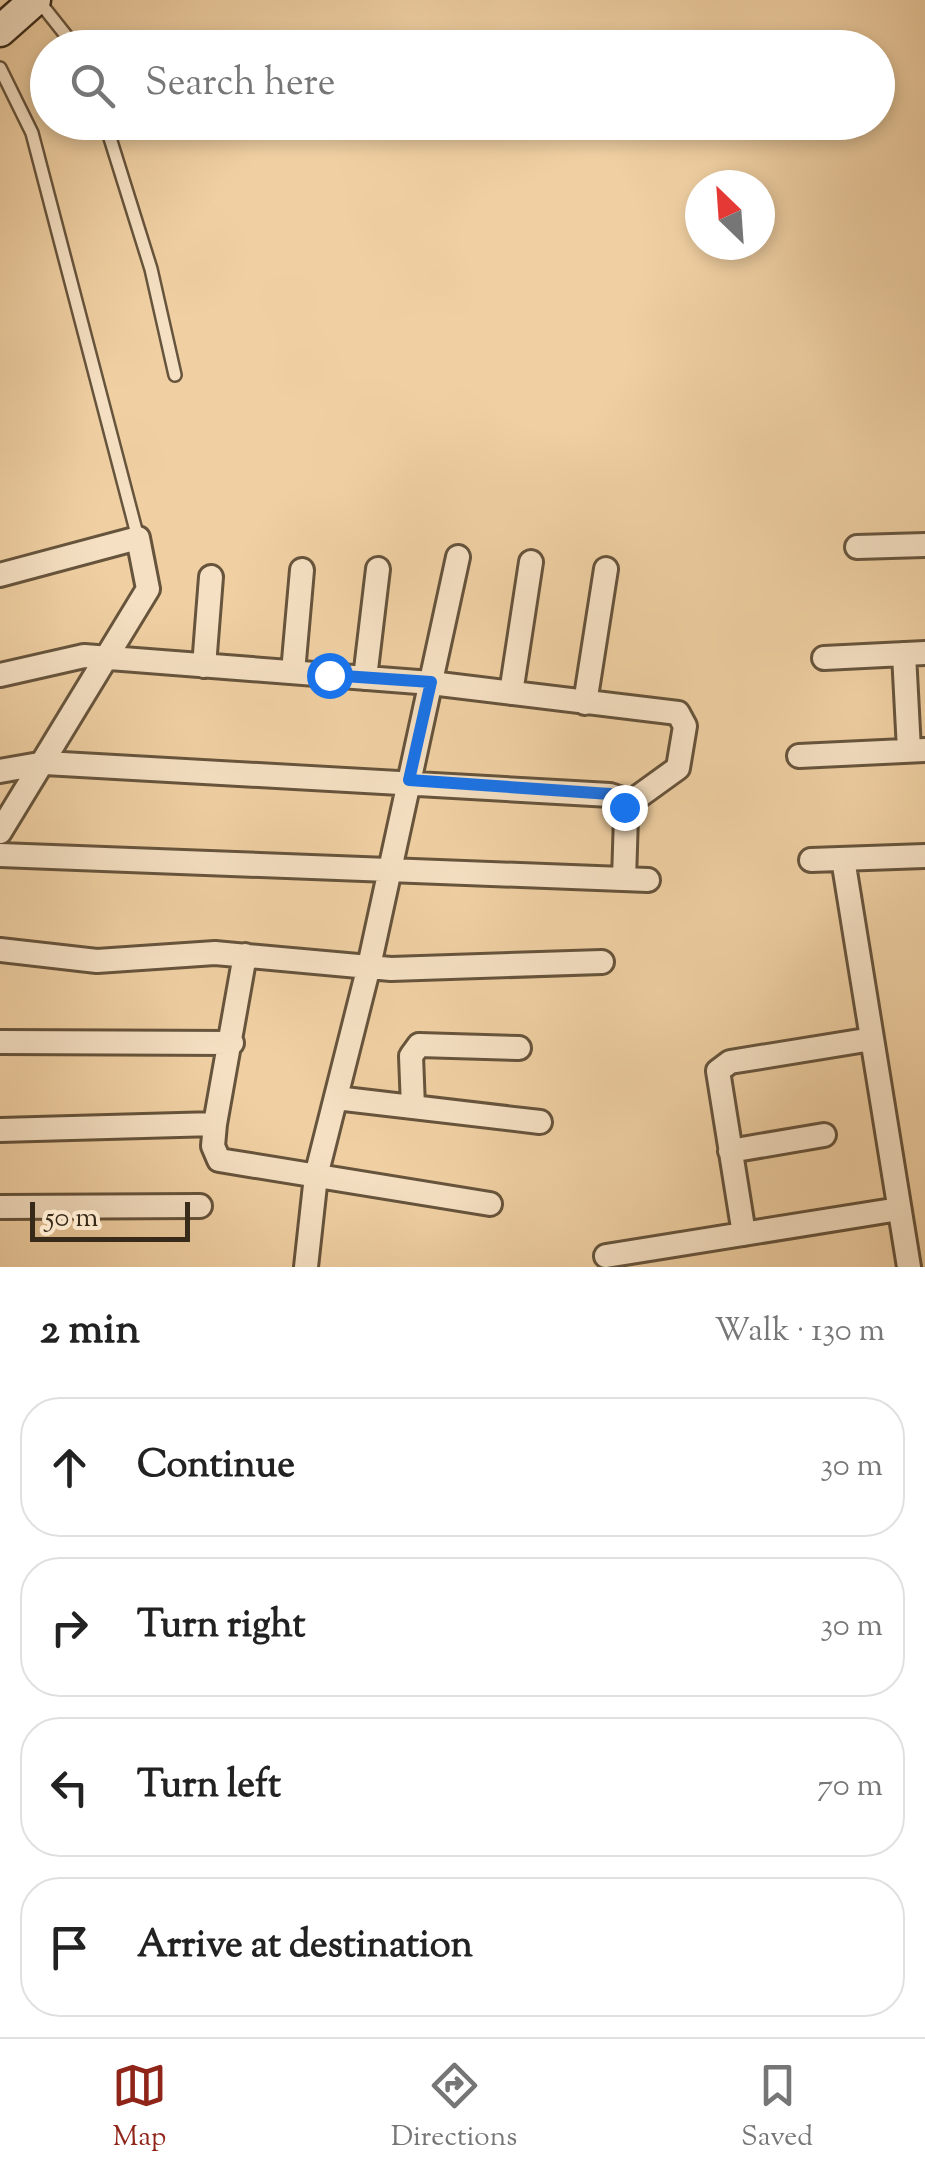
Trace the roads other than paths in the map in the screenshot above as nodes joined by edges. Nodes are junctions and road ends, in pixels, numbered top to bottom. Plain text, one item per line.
1 (36, 0) edge
2 (64, 30) edge
3 (0, 31) edge
4 (2, 73) edge
5 (30, 129) edge
6 (34, 140) edge
7 (111, 140) edge
8 (175, 375) dead end
9 (138, 538) junction
10 (925, 545) edge
11 (857, 547) dead end
12 (458, 557) dead end
13 (531, 562) dead end
14 (606, 569) dead end
15 (302, 570) dead end
16 (378, 570) dead end
17 (0, 576) edge
18 (210, 577) dead end
19 (914, 654) edge
20 (108, 658) junction
21 (824, 658) dead end
22 (204, 666) junction
23 (293, 672) junction
24 (0, 675) edge
25 (365, 678) junction
26 (431, 682) junction
27 (512, 693) junction
28 (585, 703) junction
29 (917, 750) edge
30 (799, 756) dead end
31 (45, 763) junction
32 (0, 771) edge
33 (409, 780) junction
34 (624, 807) junction
35 (0, 832) edge
36 (0, 855) edge
37 (925, 856) edge
38 (843, 859) junction
39 (811, 860) dead end
40 (388, 869) junction
41 (0, 950) edge
42 (244, 956) junction
43 (602, 962) dead end
44 (369, 966) junction
45 (872, 1039) junction
46 (0, 1042) edge
47 (232, 1043) junction
48 (519, 1048) dead end
49 (336, 1098) junction
50 (413, 1106) junction
51 (540, 1122) dead end
52 (215, 1124) junction
53 (0, 1130) edge
54 (824, 1135) dead end
55 (730, 1151) junction
56 (316, 1176) junction
57 (490, 1204) dead end
58 (200, 1206) dead end
59 (0, 1207) edge
60 (899, 1209) junction
61 (744, 1234) junction
62 (606, 1256) dead end
63 (306, 1267) edge
64 (909, 1267) edge

1 - 2 lane
1 - 3 street
4 - 5 lane
6 - 9 lane
7 - 8 lane
9 - 17 street
9 - 20 street
10 - 11 street
12 - 26 street
13 - 27 street
14 - 28 street
15 - 23 street
16 - 25 street
18 - 22 street
19 - 21 street
19 - 29 street
20 - 22 street
20 - 24 street
20 - 31 street
22 - 23 street
23 - 25 street
25 - 26 street
26 - 27 street
26 - 33 street
27 - 28 street
28 - 34 street
29 - 30 street
31 - 32 street
31 - 33 street
31 - 35 street
33 - 34 street
33 - 40 street
34 - 40 street
36 - 40 street
37 - 38 street
38 - 39 street
38 - 45 street
40 - 44 street
41 - 42 street
42 - 44 street
42 - 47 street
43 - 44 street
44 - 49 street
45 - 55 street
45 - 60 street
46 - 47 street
47 - 52 street
48 - 50 street
49 - 50 street
49 - 56 street
50 - 51 street
52 - 53 street
52 - 56 street
54 - 55 street
55 - 61 street
56 - 57 street
56 - 63 street
58 - 59 street
60 - 61 street
60 - 64 street
61 - 62 street

